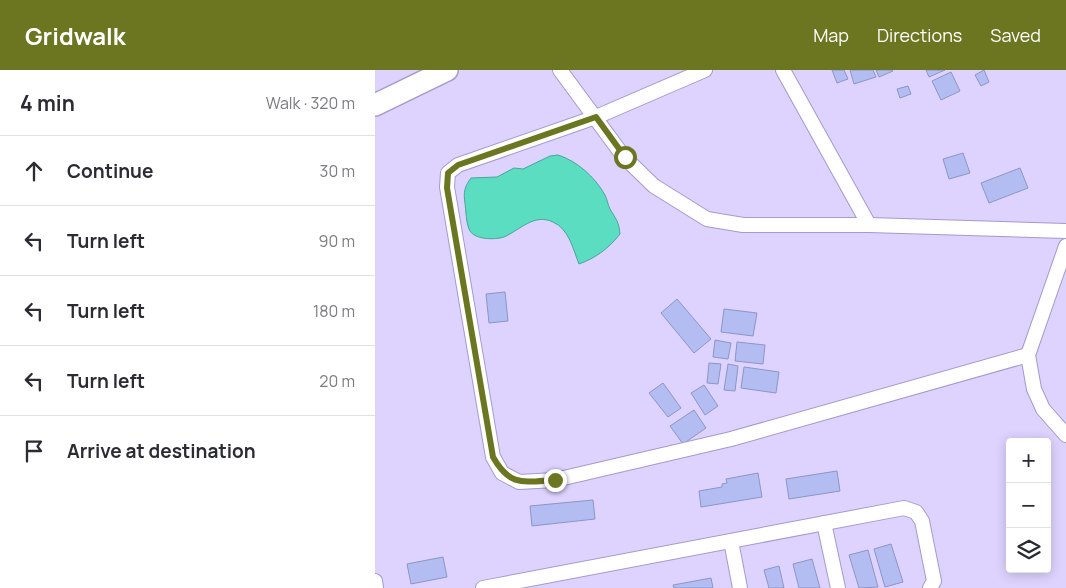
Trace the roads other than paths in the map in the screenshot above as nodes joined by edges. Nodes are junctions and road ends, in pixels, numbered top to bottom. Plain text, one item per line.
1 (447, 70) edge
2 (560, 70) edge
3 (705, 70) edge
4 (783, 70) edge
5 (375, 105) edge
6 (596, 117) junction
7 (869, 225) junction
8 (1066, 231) edge
9 (1066, 246) edge
10 (1028, 356) junction
11 (1066, 434) edge
12 (824, 523) junction
13 (731, 541) junction
14 (375, 581) edge
15 (376, 588) edge
16 (483, 588) edge
17 (740, 588) edge
18 (838, 588) edge
19 (930, 588) edge

1 - 5 main road
2 - 6 street
3 - 6 street
4 - 7 street
6 - 7 street
6 - 10 street
7 - 8 street
9 - 10 street
10 - 11 street
12 - 13 street
12 - 18 street
12 - 19 street
13 - 16 street
13 - 17 street
14 - 15 street

